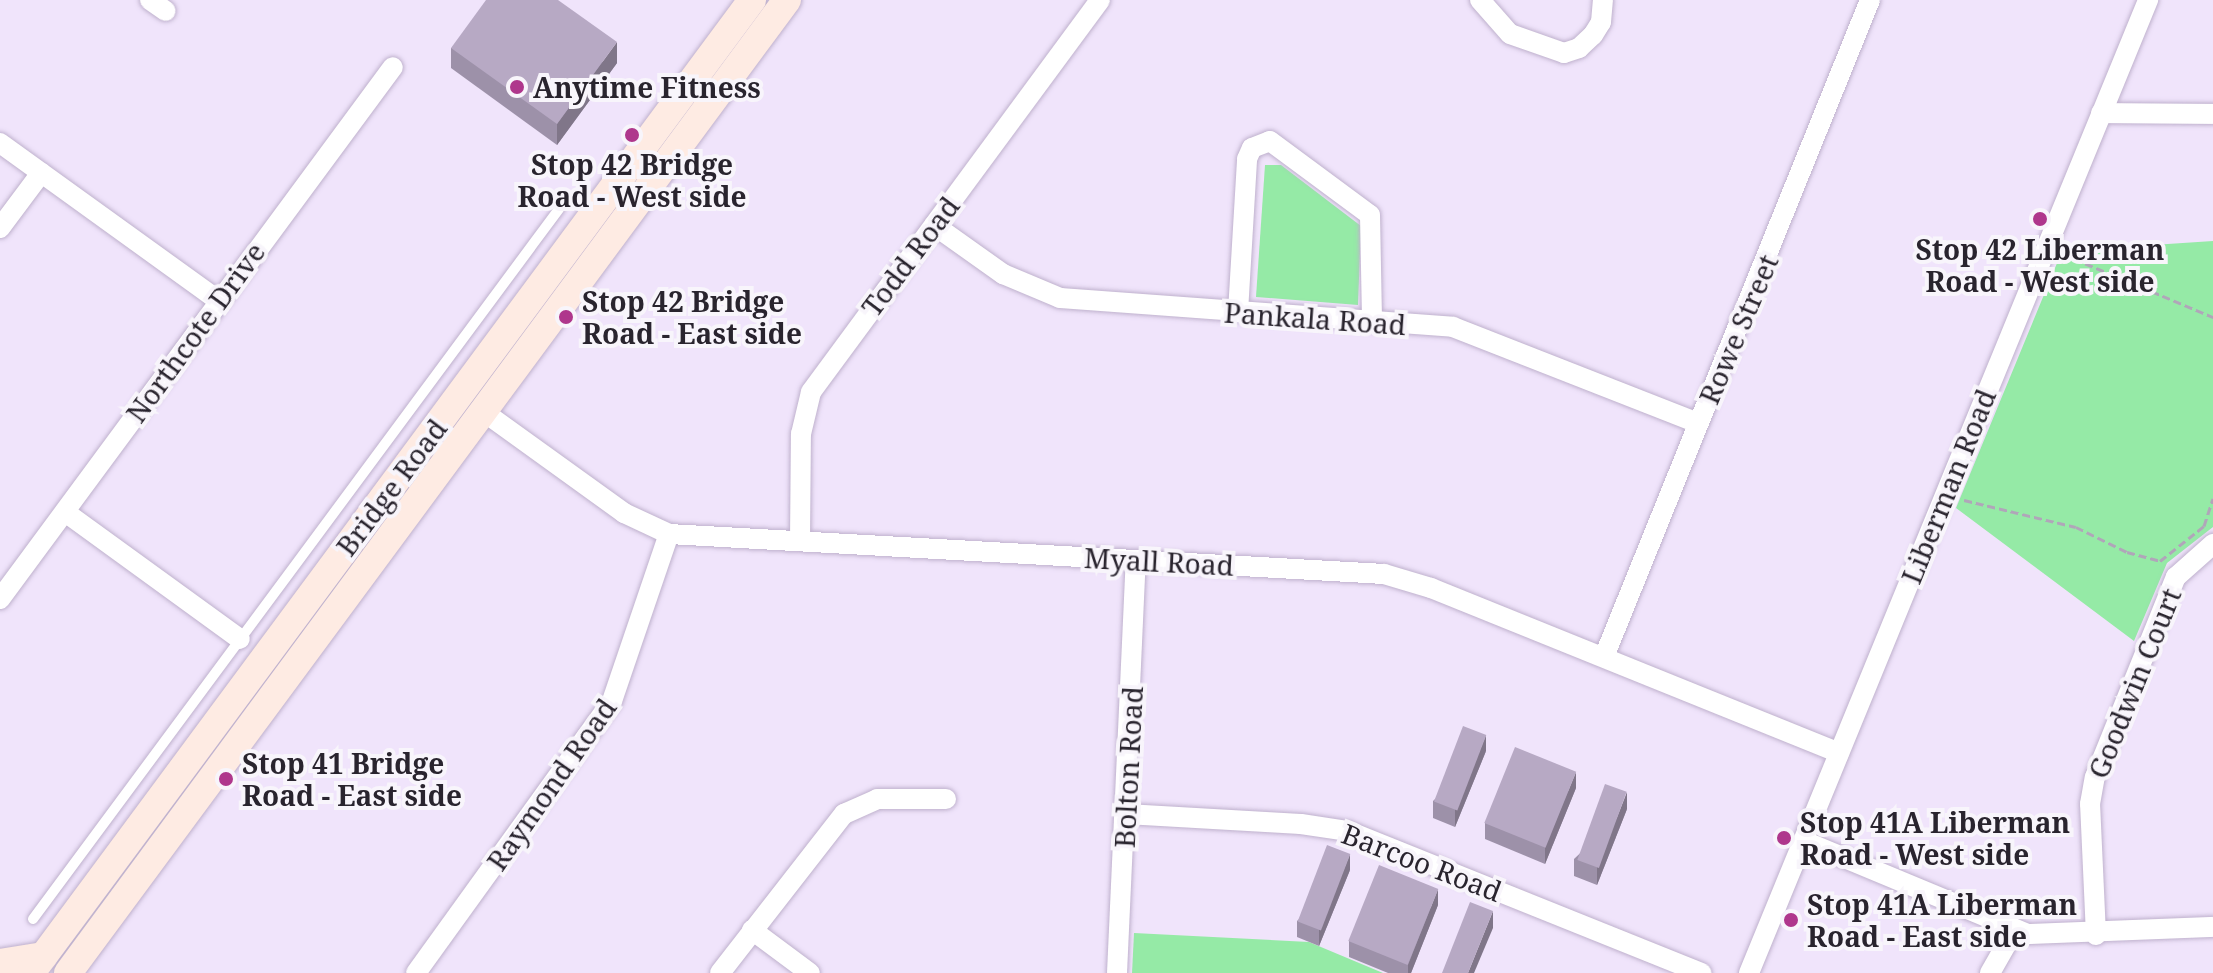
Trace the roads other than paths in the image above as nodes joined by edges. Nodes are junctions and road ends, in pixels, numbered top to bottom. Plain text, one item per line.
1 (752, 0) edge
2 (787, 0) edge
3 (1100, 0) edge
4 (1480, 0) edge
5 (1603, 0) edge
6 (1870, 0) edge
7 (2148, 0) edge
8 (393, 67) dead end
9 (2101, 113) junction
10 (2213, 114) edge
11 (0, 143) edge
12 (41, 173) junction
13 (559, 209) dead end
14 (934, 225) junction
15 (0, 228) edge
16 (218, 300) junction
17 (1238, 312) junction
18 (1372, 321) junction
19 (459, 395) junction
20 (484, 412) junction
21 (1698, 423) junction
22 (65, 512) junction
23 (669, 534) junction
24 (800, 541) junction
25 (2213, 544) edge
26 (1136, 560) junction
27 (0, 599) edge
28 (240, 639) junction
29 (1604, 657) junction
30 (1839, 753) junction
31 (946, 799) dead end
32 (1126, 814) junction
33 (1804, 841) junction
34 (33, 919) dead end
35 (2213, 927) edge
36 (752, 930) junction
37 (2014, 931) junction
38 (2096, 935) junction
39 (0, 963) edge
40 (37, 965) edge
41 (68, 973) edge
42 (416, 973) edge
43 (720, 973) edge
44 (810, 973) edge
45 (1117, 973) edge
46 (1702, 973) edge
47 (1749, 973) edge
48 (1990, 973) edge

1 - 19 main road, Bridge Road
2 - 20 main road, Bridge Road
3 - 14 street, Todd Road
4 - 5 street
6 - 21 street, Rowe Street
7 - 9 street, Liberman Road
8 - 16 street, Northcote Drive
9 - 10 street
9 - 30 street, Liberman Road
11 - 12 street
12 - 15 street
12 - 16 street
13 - 28 lane, Bridge Road
14 - 17 street, Pankala Road
14 - 24 street, Todd Road
16 - 22 street, Northcote Drive
17 - 18 street, Pankala Road
17 - 18 street
18 - 21 street, Pankala Road
19 - 20 main road
19 - 40 main road, Bridge Road
20 - 23 street, Myall Road
20 - 41 main road, Bridge Road
21 - 29 street, Rowe Street
22 - 27 street, Northcote Drive
22 - 28 street
23 - 24 street, Myall Road
23 - 42 street, Raymond Road
24 - 26 street, Myall Road
25 - 38 street, Goodwin Court
26 - 29 street, Myall Road
26 - 32 street, Bolton Road
28 - 34 lane, Bridge Road
29 - 30 street, Myall Road
30 - 33 street, Liberman Road
31 - 36 street
32 - 45 street, Bolton Road
32 - 46 street, Barcoo Road
33 - 37 street
33 - 47 street, Liberman Road
35 - 38 street
36 - 43 street
36 - 44 street
37 - 38 street
37 - 48 street
39 - 40 main road

